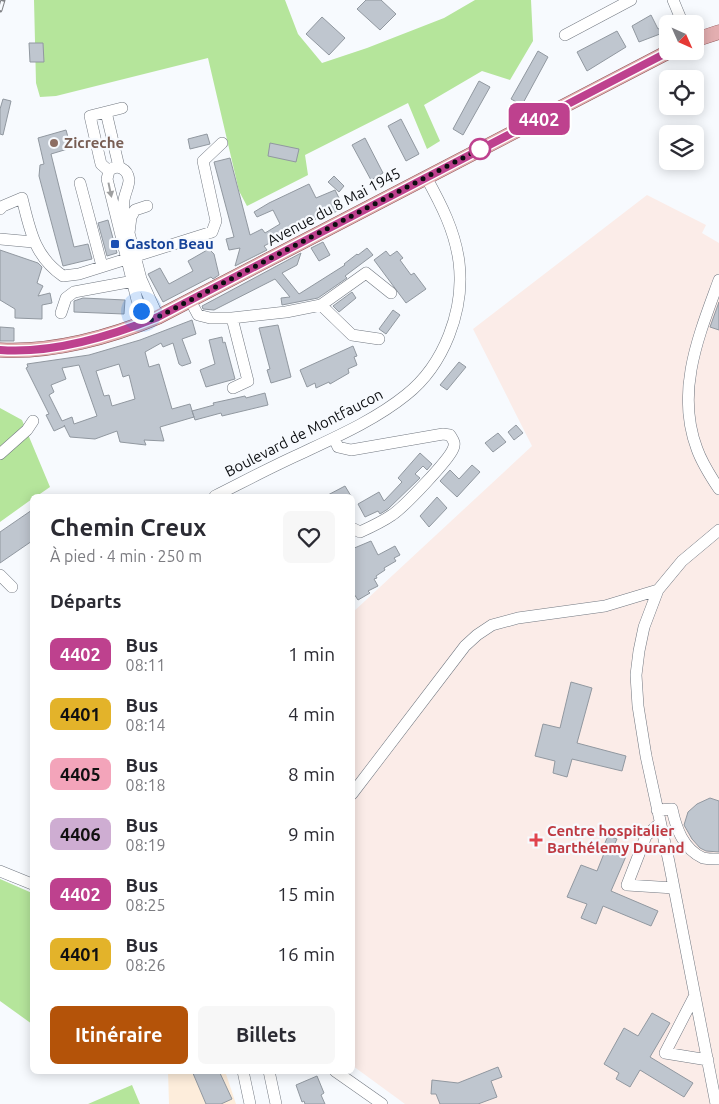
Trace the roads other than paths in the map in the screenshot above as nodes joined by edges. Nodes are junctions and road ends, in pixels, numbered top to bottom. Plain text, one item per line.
1 (632, 0) edge
2 (673, 0) edge
3 (679, 15) edge
4 (719, 32) edge
5 (565, 35) dead end
6 (704, 37) edge
7 (659, 57) edge
8 (122, 108) dead end
9 (106, 112) junction
10 (222, 143) dead end
11 (114, 169) junction
12 (426, 178) junction
13 (80, 183) dead end
14 (144, 207) dead end
15 (0, 210) edge
16 (129, 227) junction
17 (0, 239) edge
18 (34, 242) junction
19 (132, 258) junction
20 (102, 266) junction
21 (137, 280) junction
22 (719, 280) edge
23 (391, 293) dead end
24 (190, 300) junction
25 (321, 305) junction
26 (61, 313) dead end
27 (232, 318) junction
28 (152, 320) junction
29 (379, 339) dead end
30 (0, 350) edge
31 (233, 388) dead end
32 (33, 421) dead end
33 (334, 438) junction
34 (0, 454) edge
35 (719, 489) edge
36 (219, 494) edge
37 (355, 530) edge
38 (719, 530) edge
39 (0, 575) edge
40 (12, 587) dead end
41 (658, 590) junction
42 (355, 790) edge
43 (658, 810) junction
44 (660, 823) junction
45 (719, 859) edge
46 (0, 871) edge
47 (30, 883) edge
48 (674, 888) junction
49 (695, 996) junction
50 (708, 1060) junction
51 (244, 1074) edge
52 (271, 1074) edge
53 (339, 1074) edge
54 (364, 1092) junction
55 (250, 1104) edge
56 (276, 1104) edge
57 (362, 1104) edge
58 (382, 1104) edge
59 (716, 1104) edge

1 - 5 street
2 - 3 street
4 - 6 main road
7 - 12 main road, Avenue du 8 Mai 1945
8 - 9 street
9 - 11 street
9 - 11 street
10 - 19 street
11 - 16 street
11 -> 19 street
12 - 24 main road, Avenue du 8 Mai 1945
12 - 33 street, Boulevard de Montfaucon
13 - 20 street
14 - 16 street
15 - 18 street
16 - 19 street
17 - 18 street
18 - 20 street
19 - 20 street
19 - 21 street
21 - 26 street
21 - 28 street
22 - 35 street
23 - 25 street
24 - 27 street
24 - 28 main road, Avenue du 8 Mai 1945
25 - 27 street
25 - 29 street
27 - 31 street
28 - 30 main road, Avenue du 8 Mai 1945
32 - 34 street
33 - 36 street, Boulevard de Montfaucon
33 - 37 street
38 - 41 street
39 - 40 street
41 - 42 street
41 - 43 street
43 - 44 street
43 - 45 street
44 - 48 street
44 - 48 street
46 - 47 street
48 - 49 street
49 - 50 street
49 - 50 street
50 - 59 street
51 - 55 street
52 - 56 street
53 - 54 street
54 - 57 street
54 - 58 street

